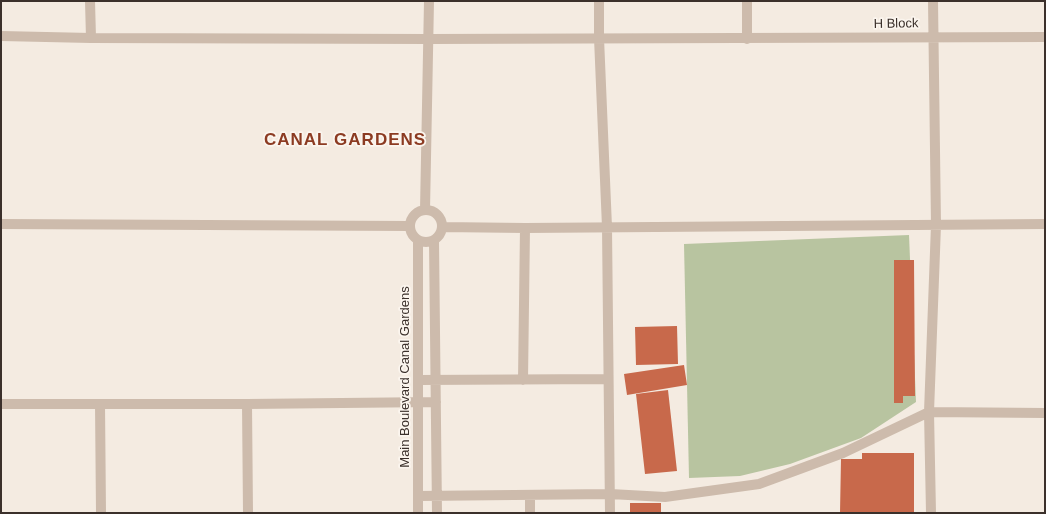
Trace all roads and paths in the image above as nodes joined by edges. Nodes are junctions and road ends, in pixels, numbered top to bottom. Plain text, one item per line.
1 (90, 1) edge
2 (429, 1) edge
3 (599, 1) edge
4 (747, 1) edge
5 (933, 1) edge
6 (1, 36) edge
7 (933, 37) junction
8 (1045, 37) edge
9 (90, 38) junction
10 (598, 38) junction
11 (429, 39) junction
12 (747, 39) junction
13 (425, 210) junction
14 (1, 224) edge
15 (1045, 224) edge
16 (936, 225) junction
17 (410, 226) junction
18 (442, 227) junction
19 (607, 227) junction
20 (525, 228) junction
21 (418, 240) junction
22 (434, 240) junction
23 (608, 379) junction
24 (419, 380) junction
25 (523, 380) junction
26 (436, 381) junction
27 (418, 402) junction
28 (436, 402) junction
29 (1, 404) edge
30 (100, 404) junction
31 (247, 404) junction
32 (929, 412) junction
33 (1045, 413) edge
34 (610, 494) junction
35 (530, 495) junction
36 (418, 496) junction
37 (437, 496) junction
38 (101, 513) edge
39 (248, 513) edge
40 (418, 513) edge
41 (438, 513) edge
42 (530, 513) edge
43 (610, 513) edge
44 (931, 513) edge

1 - 9 street
2 - 11 street
3 - 10 street
4 - 12 street
5 - 7 street
6 - 9 street, H Block
7 - 8 street, H Block
7 - 12 street, H Block
7 - 16 street
9 - 11 street, H Block
10 - 11 street, H Block
10 - 12 street, H Block
10 - 19 street
11 - 13 street
13 - 17 street
13 - 18 street
14 - 17 street
15 - 16 street
16 - 19 street
16 - 32 street
17 - 21 street
18 - 20 street
18 - 22 street
19 - 20 street
19 - 23 street
20 - 25 street
21 - 22 street
21 - 24 street, Main Boulevard Canal Gardens
22 - 26 street
23 - 25 street
23 - 34 street
24 - 26 street
24 - 27 street, Main Boulevard Canal Gardens
25 - 26 street
26 - 28 street
27 - 28 street
27 - 31 street
27 - 36 street, Main Boulevard Canal Gardens
28 - 37 street
29 - 30 street
30 - 31 street
30 - 38 street
31 - 39 street
32 - 33 street
32 - 34 street
32 - 44 street
34 - 35 street
34 - 43 street
35 - 37 street
35 - 42 street
36 - 37 street
36 - 40 street, Main Boulevard Canal Gardens
37 - 41 street

